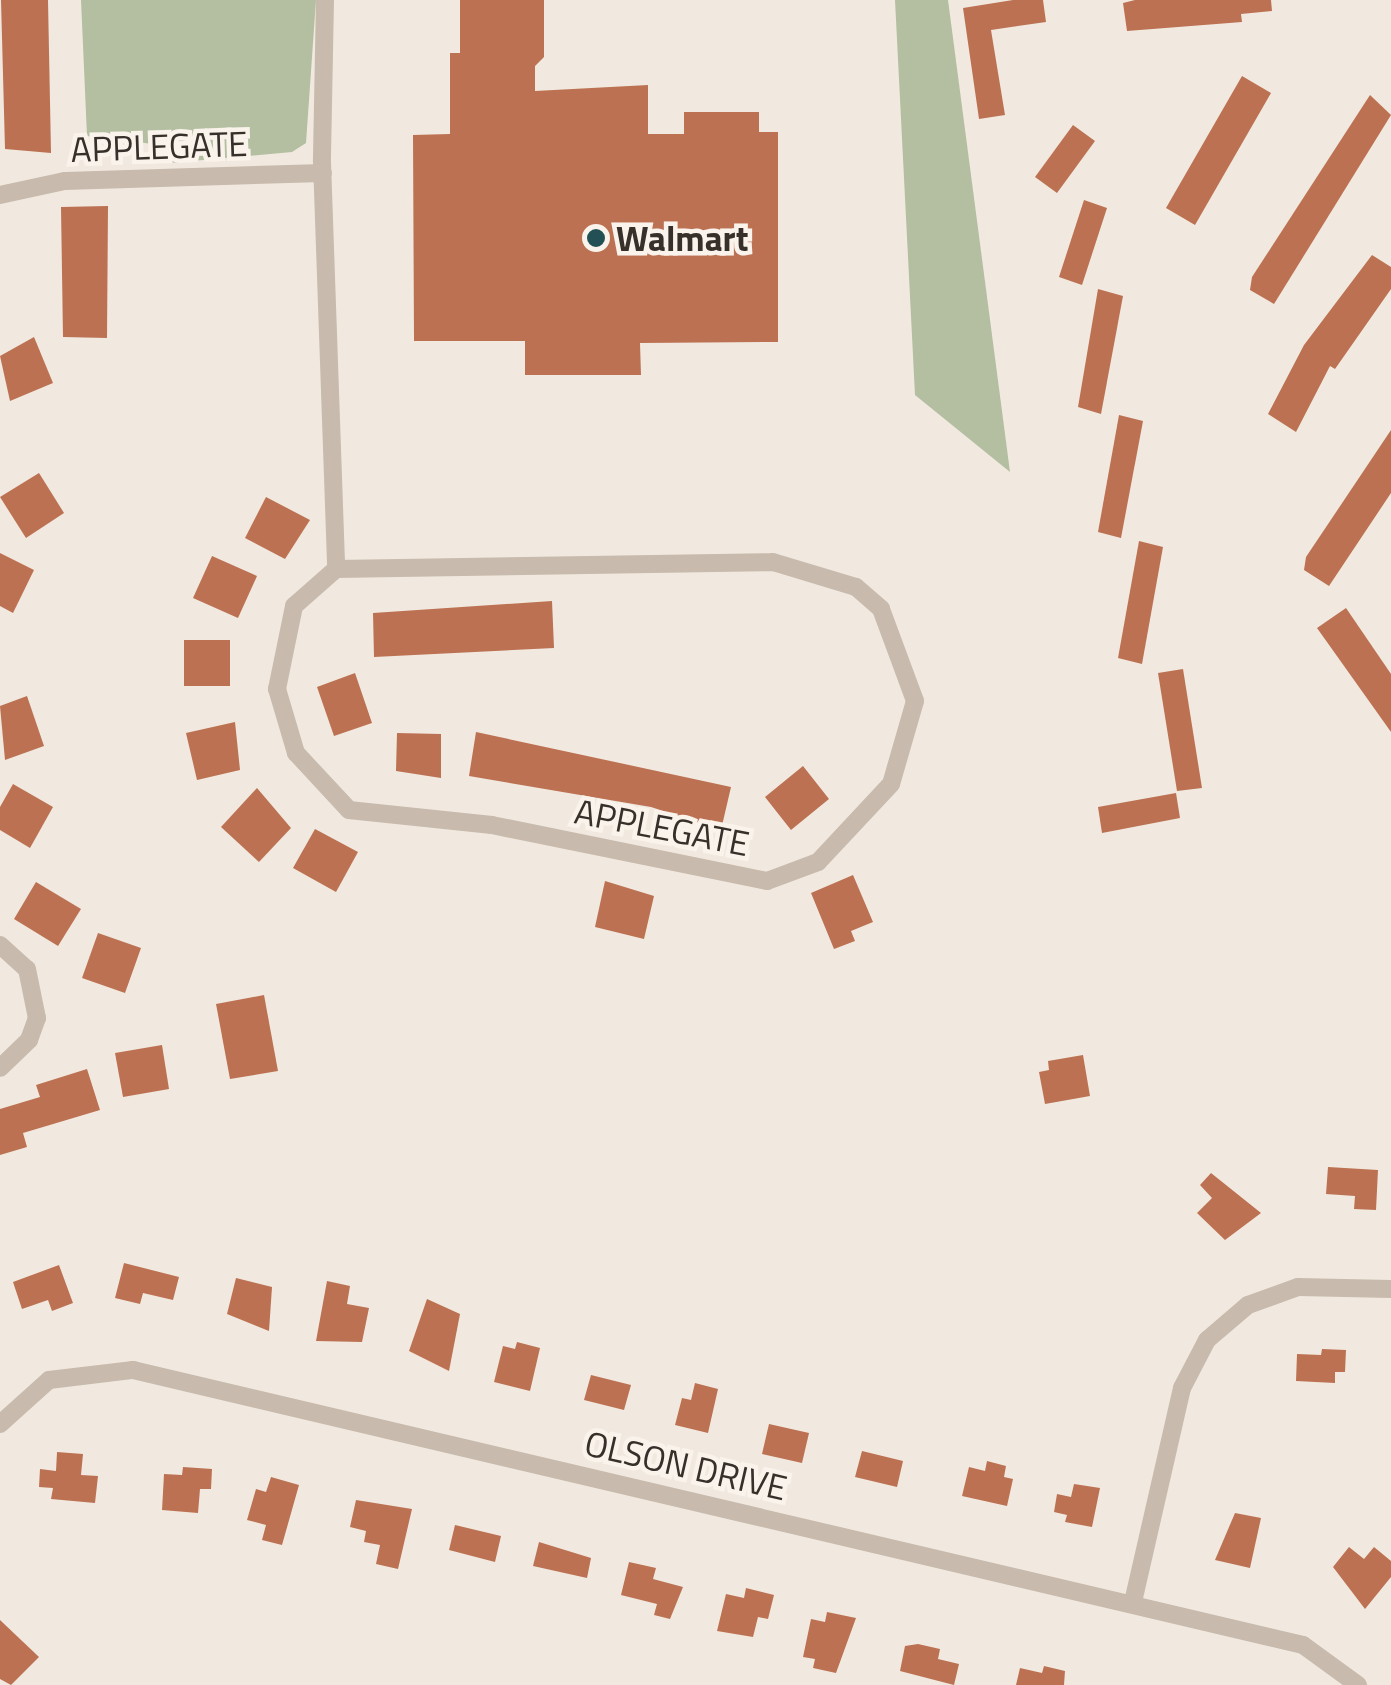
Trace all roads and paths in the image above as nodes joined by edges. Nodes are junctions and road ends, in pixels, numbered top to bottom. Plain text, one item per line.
1 (325, 0) edge
2 (323, 173) junction
3 (0, 194) edge
4 (336, 569) junction
5 (0, 945) edge
6 (0, 1068) edge
7 (1391, 1289) edge
8 (0, 1424) edge
9 (1133, 1602) junction
10 (1358, 1685) edge

1 - 2 street
2 - 3 street, APPLEGATE
2 - 4 street
4 - 4 street, APPLEGATE
5 - 6 street
7 - 9 street
8 - 9 street, OLSON DRIVE
9 - 10 street, OLSON DRIVE

